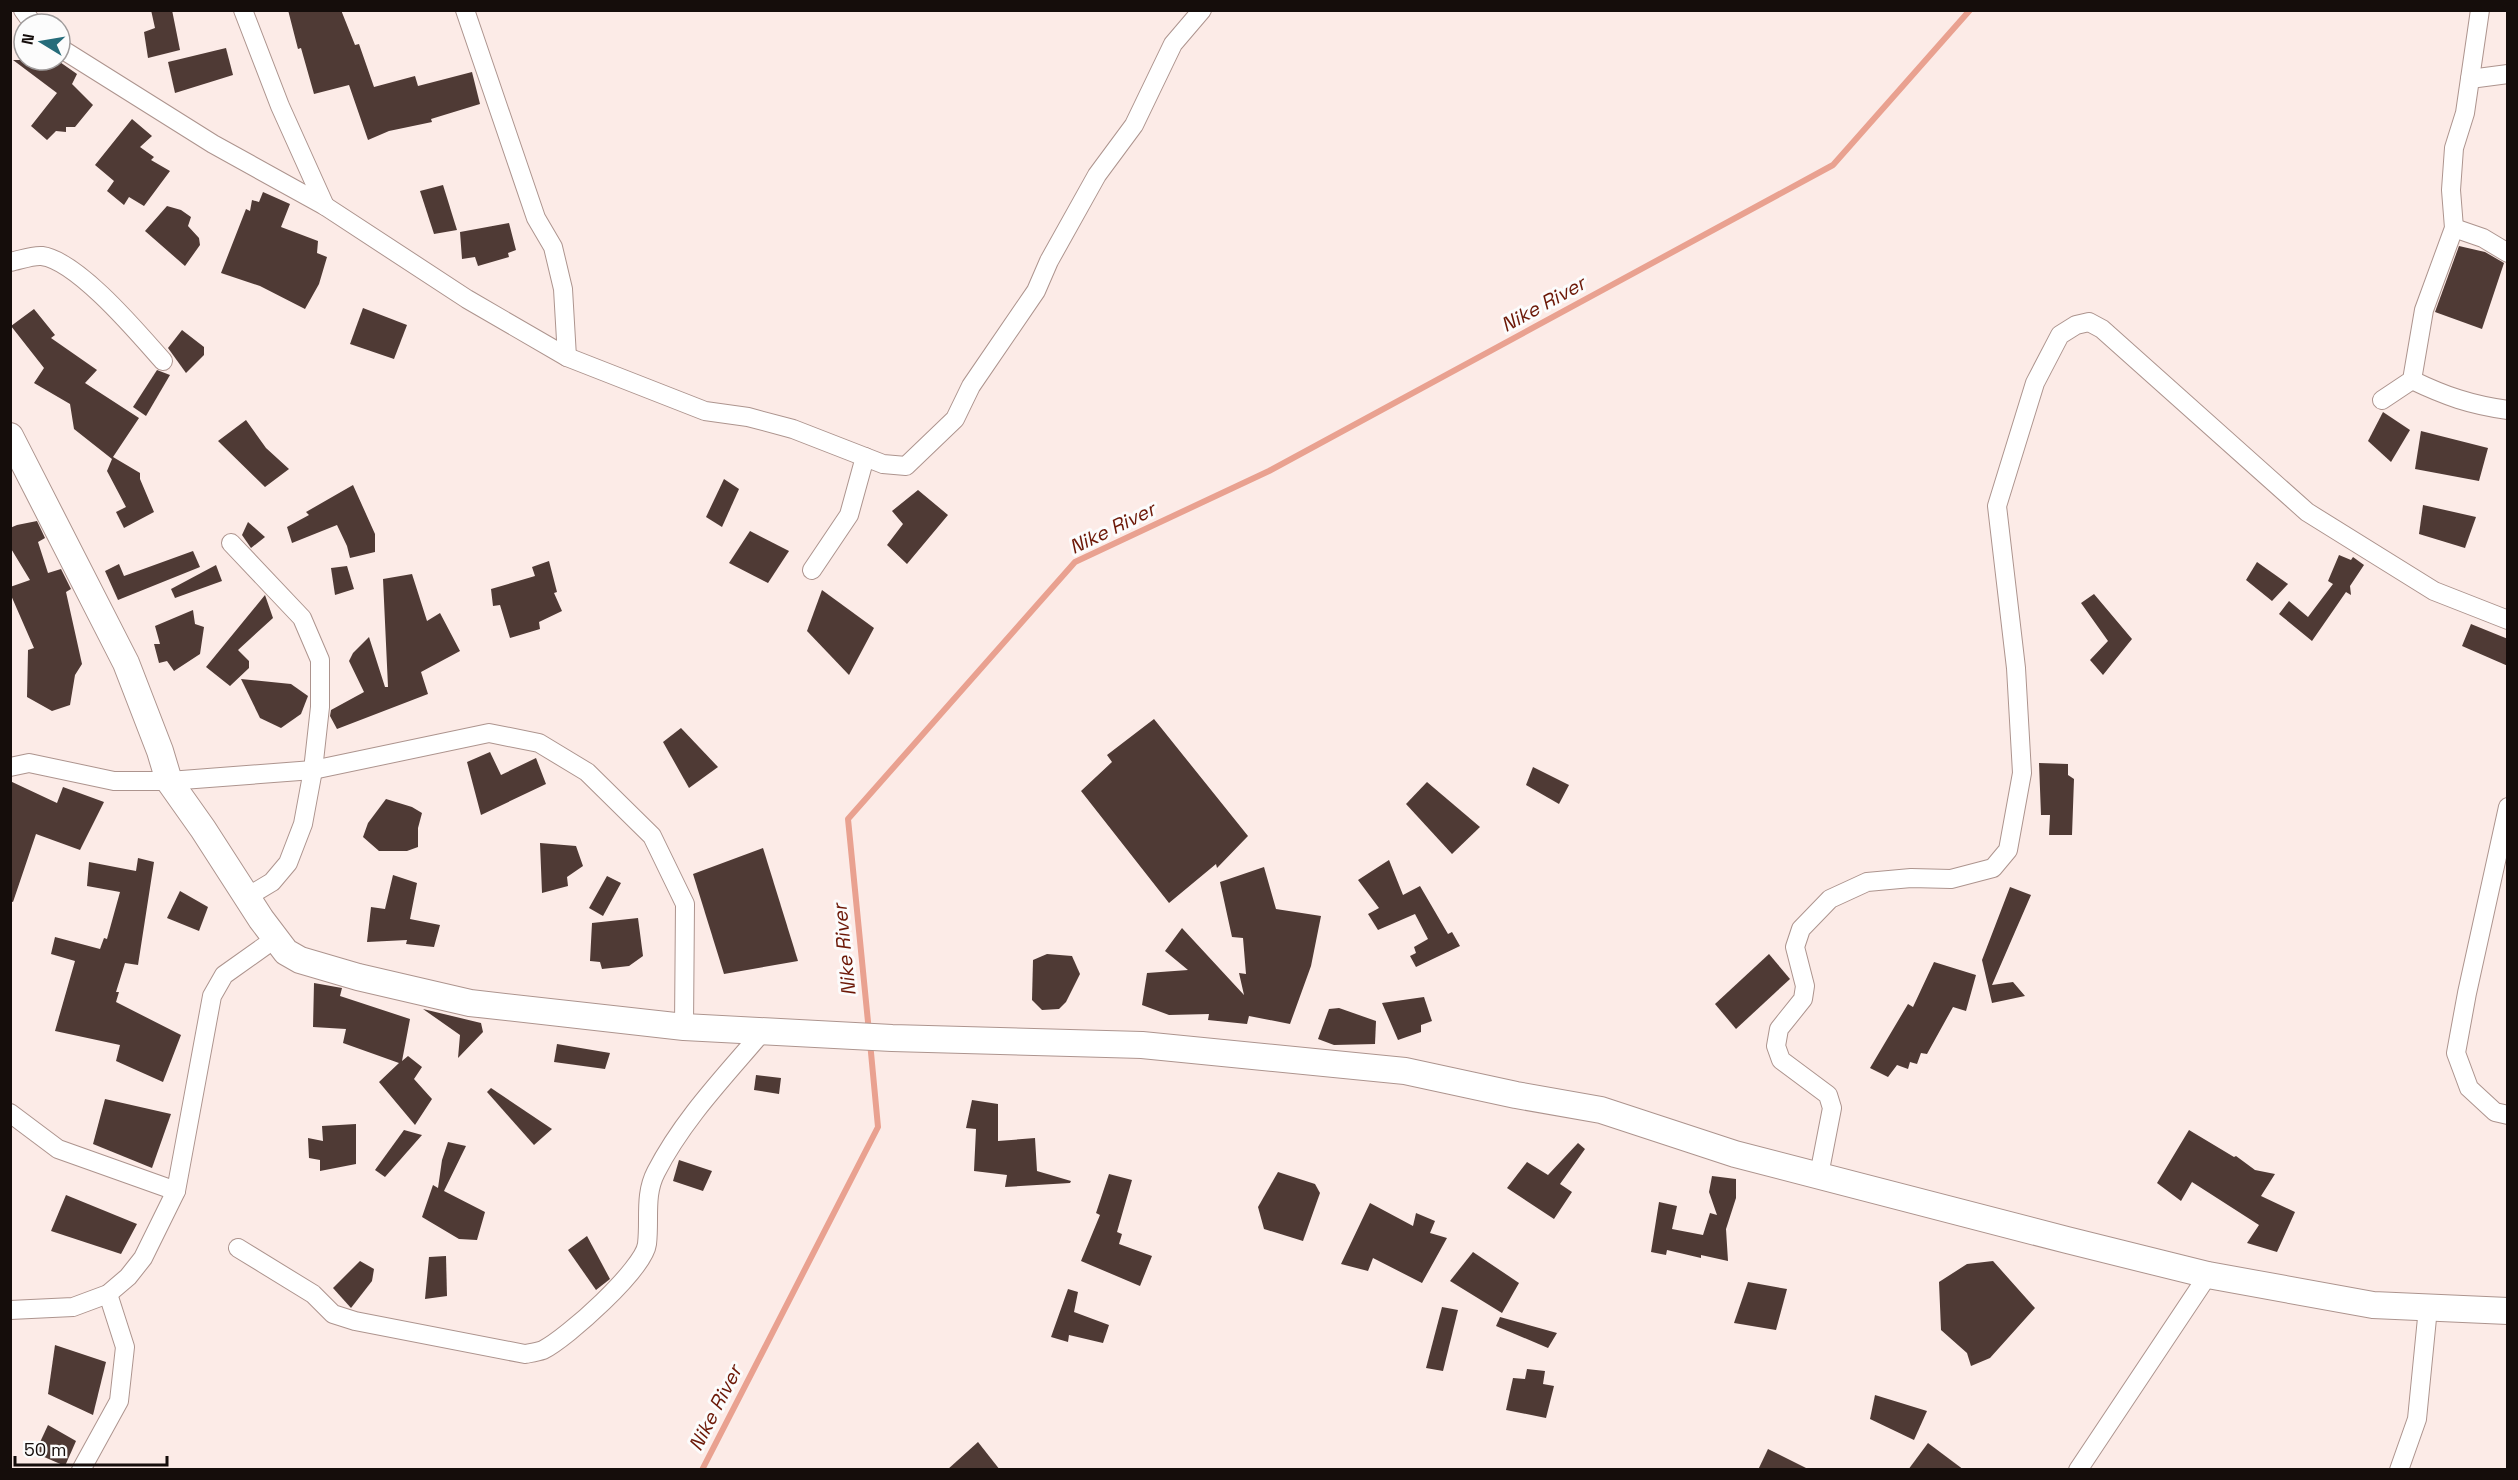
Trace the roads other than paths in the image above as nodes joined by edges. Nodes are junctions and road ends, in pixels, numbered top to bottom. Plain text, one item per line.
1 (243, 10) edge
2 (465, 10) edge
3 (1202, 10) edge
4 (2480, 10) edge
5 (72, 56) edge
6 (2508, 74) edge
7 (2470, 79) junction
8 (325, 206) junction
9 (2454, 228) junction
10 (2508, 252) edge
11 (10, 262) edge
12 (567, 357) junction
13 (163, 361) dead end
14 (2412, 380) junction
15 (2382, 400) dead end
16 (2508, 410) edge
17 (10, 436) edge
18 (865, 457) junction
19 (231, 543) dead end
20 (812, 570) dead end
21 (2508, 620) edge
22 (10, 767) edge
23 (314, 770) junction
24 (169, 781) junction
25 (2508, 807) edge
26 (247, 897) junction
27 (276, 938) junction
28 (684, 1027) junction
29 (764, 1030) junction
30 (10, 1113) edge
31 (2508, 1115) edge
32 (1819, 1175) junction
33 (176, 1191) junction
34 (238, 1248) dead end
35 (2208, 1275) junction
36 (108, 1294) junction
37 (2428, 1308) junction
38 (10, 1310) edge
39 (2508, 1311) edge
40 (81, 1470) edge
41 (2078, 1470) edge
42 (2399, 1470) edge

1 - 8 street
2 - 12 street
3 - 18 street
4 - 7 street
5 - 8 street
6 - 7 street
7 - 9 street
8 - 12 street
9 - 10 street
9 - 14 street
11 - 13 street
12 - 18 street
14 - 15 street
14 - 16 street
17 - 24 street
18 - 20 street
19 - 23 street
21 - 32 street
22 - 24 street
23 - 24 street
23 - 26 street
23 - 28 street
24 - 26 street
25 - 31 street
26 - 27 street
27 - 28 street
27 - 33 street
28 - 29 street
29 - 32 street
29 - 34 street
30 - 33 street
32 - 35 street
33 - 36 street
35 - 37 street
35 - 41 street
36 - 38 street
36 - 40 street
37 - 39 street
37 - 42 street

